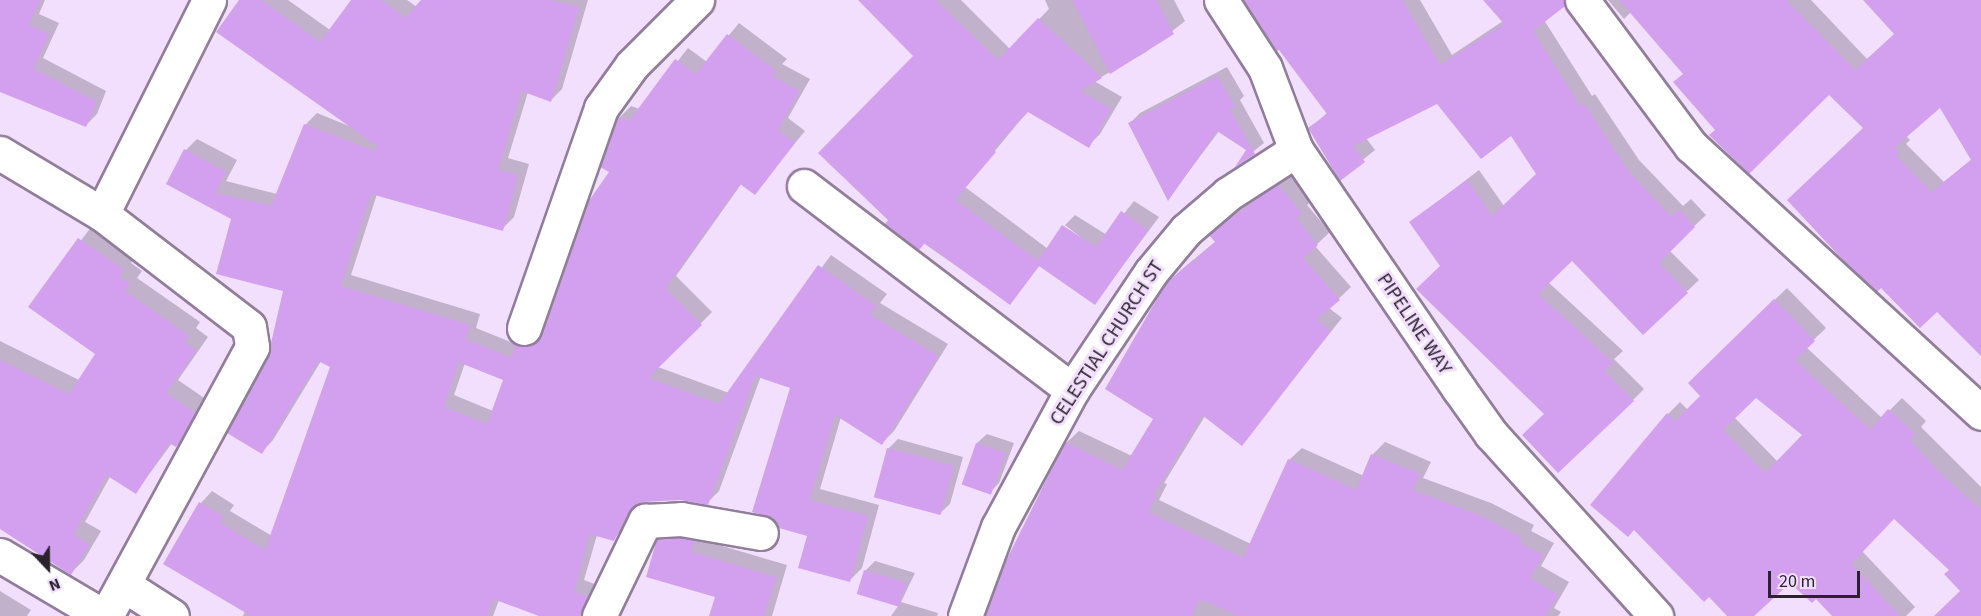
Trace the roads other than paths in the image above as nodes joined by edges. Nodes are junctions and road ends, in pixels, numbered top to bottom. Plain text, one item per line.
1 (209, 0) edge
2 (697, 0) edge
3 (1221, 0) edge
4 (1587, 2) edge
5 (1296, 150) junction
6 (0, 153) edge
7 (804, 186) dead end
8 (102, 214) junction
9 (524, 328) dead end
10 (1072, 390) junction
11 (1981, 413) edge
12 (761, 533) dead end
13 (0, 555) edge
14 (124, 585) junction
15 (105, 616) edge
16 (172, 616) edge
17 (599, 616) edge
18 (964, 616) edge
19 (1656, 616) edge

1 - 8 street
2 - 9 street
3 - 5 street, PIPELINE WAY
4 - 11 street
5 - 10 street, CELESTIAL CHURCH ST
5 - 19 street, PIPELINE WAY
6 - 8 street
7 - 10 street
8 - 14 street
10 - 18 street, CELESTIAL CHURCH ST
12 - 17 street
13 - 15 street
14 - 15 street
14 - 16 street

